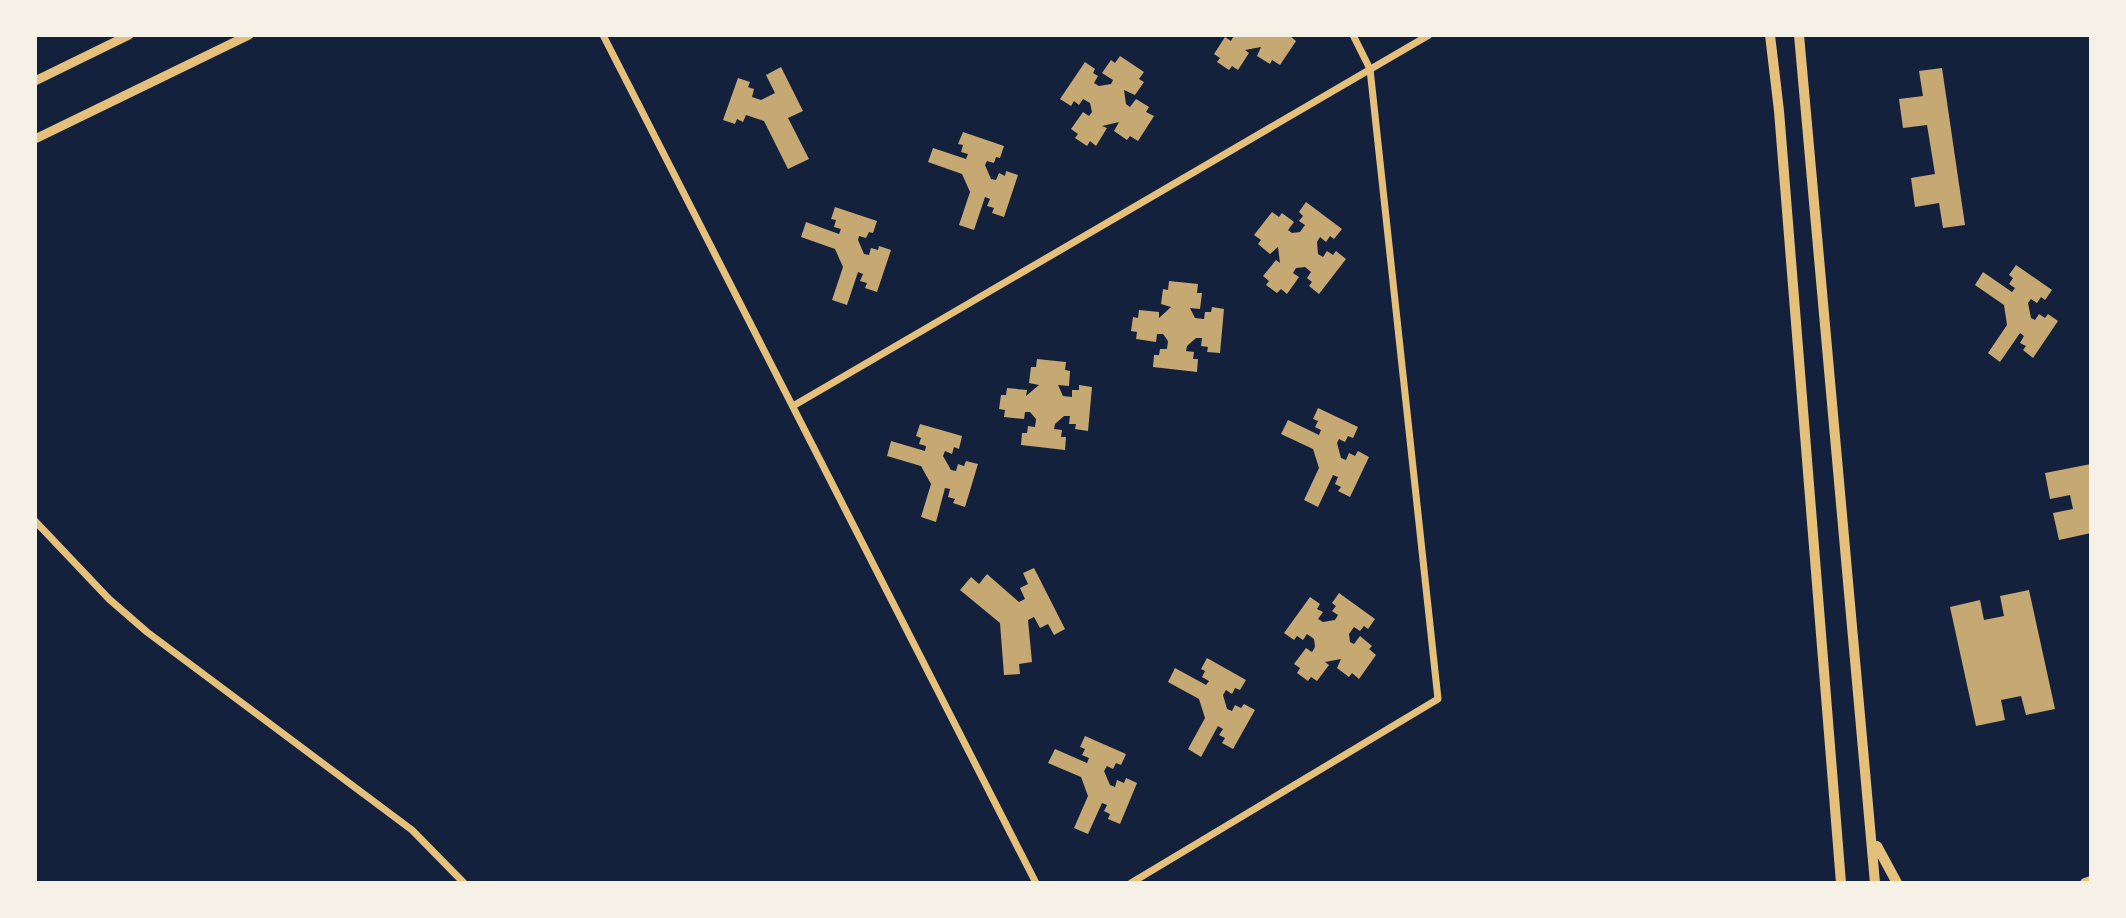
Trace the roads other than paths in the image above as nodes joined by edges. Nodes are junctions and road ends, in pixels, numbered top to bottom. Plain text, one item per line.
1 (129, 35) edge
2 (249, 35) edge
3 (603, 35) edge
4 (1353, 35) edge
5 (1429, 35) edge
6 (1770, 35) edge
7 (1799, 35) edge
8 (1370, 69) junction
9 (35, 81) edge
10 (35, 139) edge
11 (793, 406) junction
12 (35, 521) edge
13 (1873, 831) junction
14 (1838, 858) junction
15 (2091, 881) edge
16 (464, 883) edge
17 (1035, 883) edge
18 (1131, 883) edge
19 (1835, 883) edge
20 (1841, 883) edge
21 (1875, 883) edge
22 (1897, 883) edge
23 (2085, 883) edge

1 - 9 street
2 - 10 street
3 - 11 street
4 - 8 street
5 - 8 street
6 - 14 main road
7 - 13 main road
8 - 11 street
8 - 18 street
11 - 17 street
12 - 16 street
13 - 21 main road
13 - 22 main road
14 - 19 main road
14 - 20 main road
15 - 23 main road

